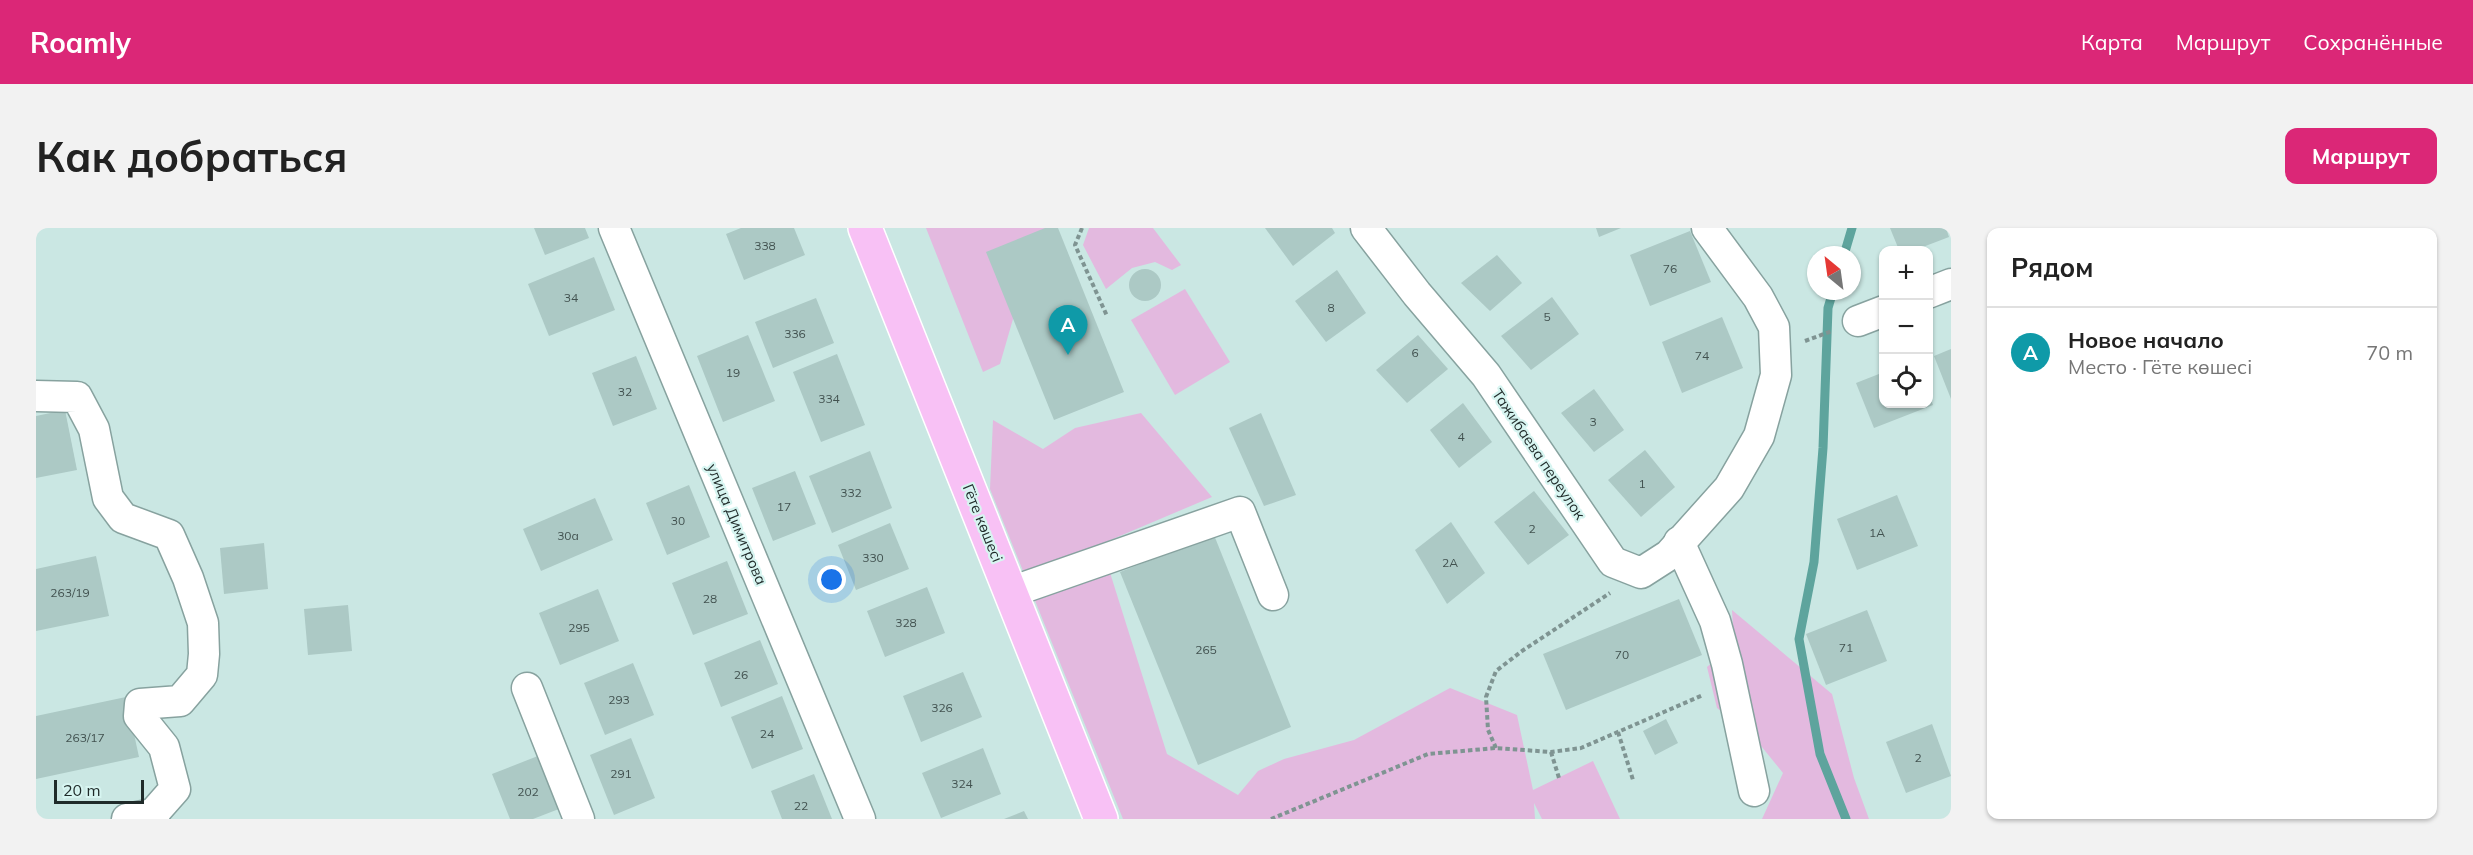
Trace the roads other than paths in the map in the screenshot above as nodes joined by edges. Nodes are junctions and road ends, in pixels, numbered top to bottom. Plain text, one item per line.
1 (614, 228) edge
2 (865, 228) edge
3 (1366, 228) edge
4 (1707, 228) edge
5 (1951, 284) edge
6 (1933, 291) edge
7 (36, 396) edge
8 (1679, 543) junction
9 (1011, 592) junction
10 (1273, 595) dead end
11 (527, 688) dead end
12 (1754, 791) dead end
13 (145, 817) edge
14 (579, 819) edge
15 (860, 819) edge
16 (1101, 819) edge

1 - 15 street, улица Димитрова
2 - 9 main road, Гёте көшесі
3 - 8 street, Тажибаева переулок
4 - 8 street
5 - 6 street
7 - 13 street
8 - 12 street
9 - 10 street
9 - 16 main road, Гёте көшесі
11 - 14 street

